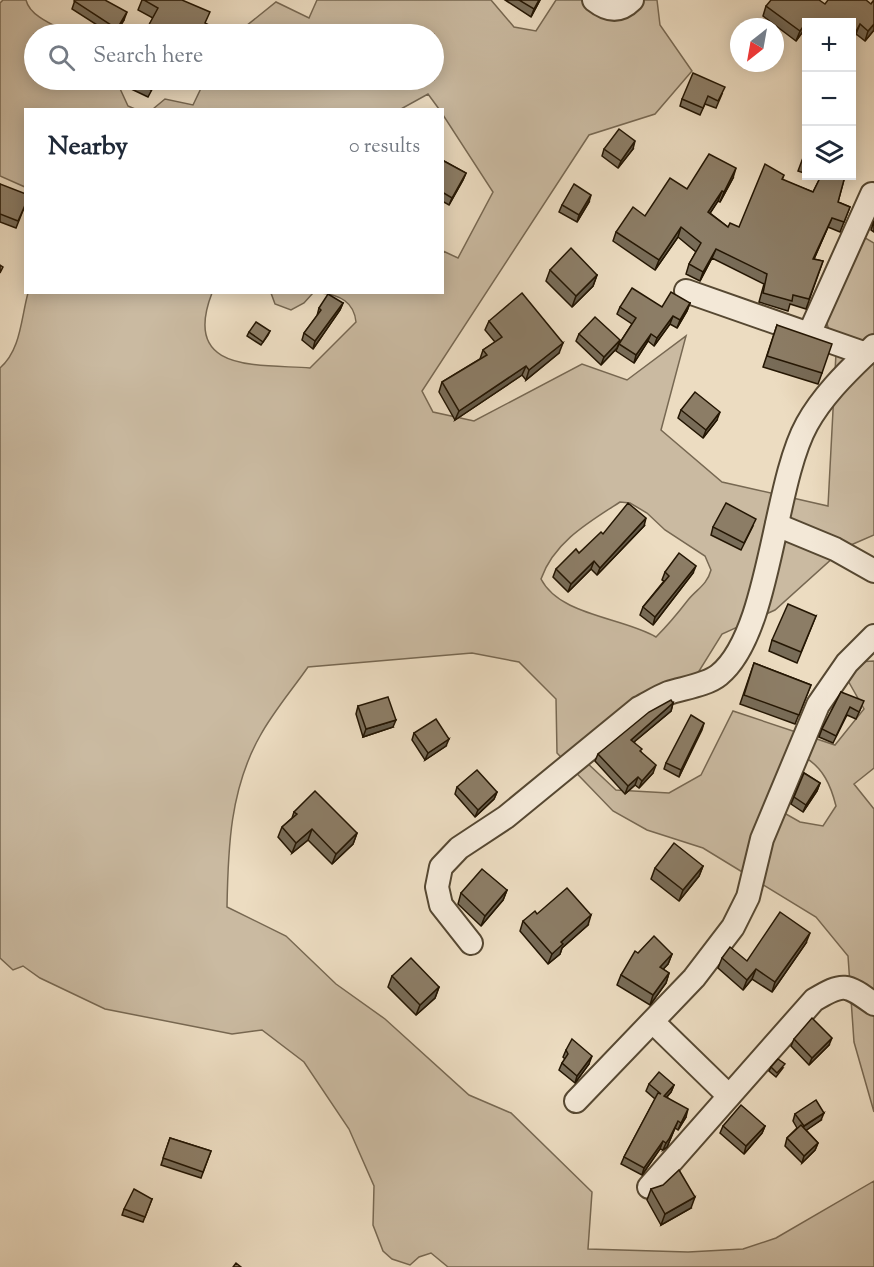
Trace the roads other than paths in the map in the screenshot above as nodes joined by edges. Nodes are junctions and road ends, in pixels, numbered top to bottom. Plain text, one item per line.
1 (594, 0) edge
2 (633, 0) edge
3 (872, 194) dead end
4 (686, 291) dead end
5 (809, 333) junction
6 (870, 350) edge
7 (777, 525) junction
8 (874, 571) edge
9 (874, 636) edge
10 (471, 943) dead end
11 (874, 1004) edge
12 (653, 1022) junction
13 (729, 1096) junction
14 (576, 1101) dead end
15 (649, 1187) edge

1 - 2 street
3 - 5 street
4 - 5 street
5 - 6 street
6 - 7 street
7 - 8 street
7 - 10 street
9 - 12 street
11 - 13 street
12 - 13 street
12 - 14 street
13 - 15 street

